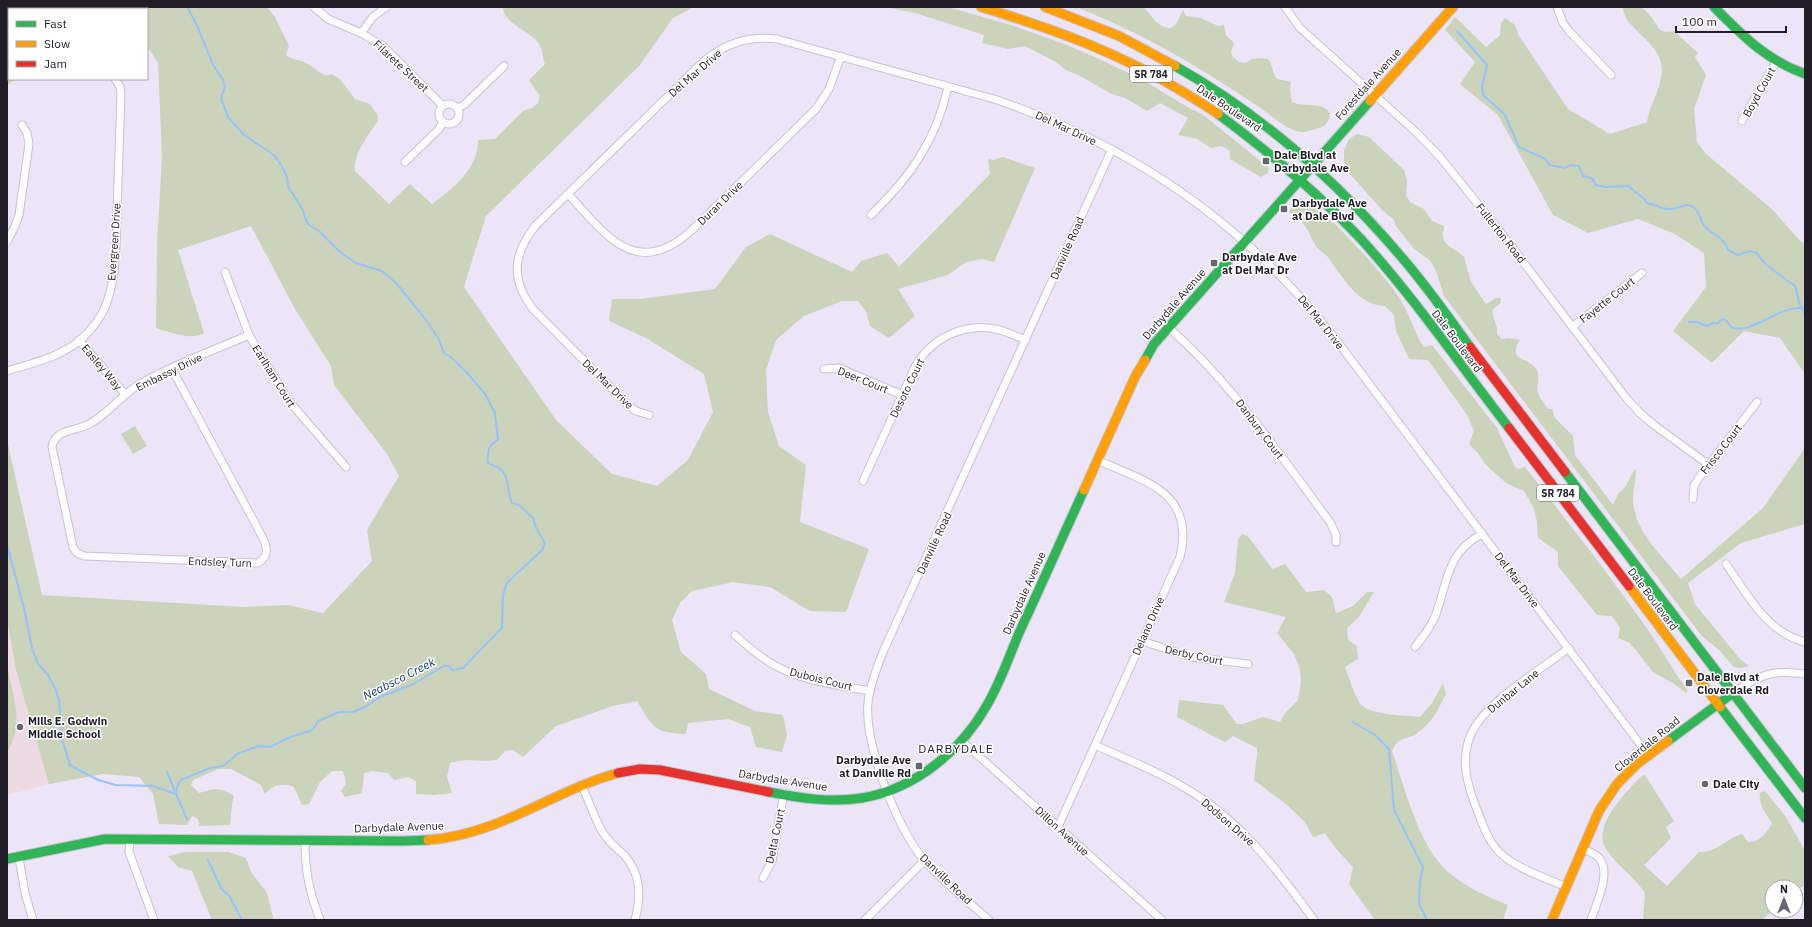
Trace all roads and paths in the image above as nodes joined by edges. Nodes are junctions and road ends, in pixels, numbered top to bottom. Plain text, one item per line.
1 (314, 7) edge
2 (386, 7) edge
3 (981, 7) edge
4 (1045, 7) edge
5 (1285, 7) edge
6 (1453, 7) edge
7 (1557, 7) edge
8 (1714, 7) edge
9 (361, 33) junction
10 (841, 56) junction
11 (1776, 62) junction
12 (504, 66) dead end
13 (1805, 74) edge
14 (1611, 75) dead end
15 (116, 80) edge
16 (948, 86) junction
17 (1375, 94) junction
18 (443, 106) junction
19 (458, 108) junction
20 (1742, 121) dead end
21 (443, 122) junction
22 (22, 125) dead end
23 (1112, 150) junction
24 (404, 162) dead end
25 (1313, 164) junction
26 (1301, 178) junction
27 (568, 194) junction
28 (871, 215) dead end
29 (1245, 241) junction
30 (7, 242) edge
31 (226, 272) dead end
32 (1642, 274) dead end
33 (1168, 327) junction
34 (1572, 327) junction
35 (249, 335) junction
36 (79, 340) junction
37 (1026, 340) junction
38 (172, 369) junction
39 (824, 369) dead end
40 (7, 371) edge
41 (125, 394) junction
42 (902, 395) junction
43 (1756, 402) dead end
44 (649, 415) dead end
45 (54, 440) joint
46 (1097, 460) junction
47 (1709, 465) junction
48 (346, 467) dead end
49 (863, 481) dead end
50 (1693, 499) dead end
51 (1482, 534) junction
52 (1336, 542) dead end
53 (1726, 564) dead end
54 (735, 635) dead end
55 (1142, 641) junction
56 (1805, 642) edge
57 (1415, 647) dead end
58 (1569, 648) junction
59 (1248, 664) dead end
60 (1805, 674) edge
61 (870, 691) junction
62 (1733, 693) junction
63 (1718, 704) junction
64 (962, 741) junction
65 (1095, 745) junction
66 (1649, 756) junction
67 (582, 786) junction
68 (1805, 788) edge
69 (888, 791) junction
70 (784, 793) junction
71 (1805, 818) edge
72 (1058, 827) junction
73 (130, 839) junction
74 (305, 840) junction
75 (1582, 849) junction
76 (19, 858) junction
77 (7, 859) edge
78 (925, 860) junction
79 (763, 878) dead end
80 (1566, 887) junction
81 (33, 920) edge
82 (154, 920) edge
83 (320, 920) edge
84 (634, 920) edge
85 (865, 920) edge
86 (989, 920) edge
87 (1162, 920) edge
88 (1314, 920) edge
89 (1552, 920) edge
90 (1591, 920) edge

1 - 9 street, Filarete Street
2 - 9 street
3 - 26 street, Dale Boulevard / SR 784
4 - 25 street, Dale Boulevard / SR 784
5 - 17 street, Fullerton Road
6 - 17 street, Forestdale Avenue
7 - 14 street
8 - 11 street
9 - 18 street, Filarete Street
10 - 16 street, Del Mar Drive
10 - 27 street, Del Mar Drive
10 - 27 street, Duran Drive
11 - 13 street
11 - 20 street, Boyd Court
12 - 19 street
15 - 36 street, Evergreen Drive
16 - 23 street, Del Mar Drive
16 - 28 street
17 - 25 street, Forestdale Avenue
17 - 34 street, Fullerton Road
18 - 19 street
18 - 21 street
19 - 21 street
21 - 24 street
22 - 30 street
23 - 29 street, Del Mar Drive
23 - 37 street, Danville Road
25 - 26 street, Forestdale Avenue
25 - 62 street, Dale Boulevard / SR 784
26 - 29 street, Darbydale Avenue
26 - 63 street, Dale Boulevard / SR 784
27 - 44 street, Del Mar Drive
29 - 33 street, Darbydale Avenue
29 - 51 street, Del Mar Drive
31 - 35 street, Earlham Court
32 - 34 street, Fayette Court
33 - 46 street, Darbydale Avenue
33 - 52 street, Danbury Court
34 - 47 street, Fullerton Road
35 - 38 street, Embassy Drive
35 - 48 street, Earlham Court
36 - 40 street, Evergreen Drive
36 - 41 street, Easley Way
37 - 42 street, Desoto Court
37 - 61 street, Danville Road
38 - 41 street, Embassy Drive
38 - 45 street, Endsley Turn
39 - 42 street, Deer Court
41 - 45 street, Embassy Drive
42 - 49 street, Desoto Court
43 - 47 street, Frisco Court
46 - 55 street, Delano Drive
46 - 64 street, Darbydale Avenue
47 - 50 street, Frisco Court
51 - 57 street
51 - 58 street, Del Mar Drive
53 - 56 street
54 - 61 street, Dubois Court
55 - 59 street, Derby Court
55 - 65 street, Delano Drive
58 - 66 street, Del Mar Drive
58 - 80 street, Dunbar Lane
60 - 62 street, Cloverdale Road
61 - 69 street, Danville Road
62 - 63 street, Cloverdale Road
62 - 68 street, Dale Boulevard / SR 784
63 - 66 street, Cloverdale Road
63 - 71 street, Dale Boulevard / SR 784
64 - 69 street, Darbydale Avenue
64 - 72 street, Dillon Avenue
65 - 72 street, Delano Drive
65 - 88 street, Dodson Drive
66 - 75 street, Cloverdale Road
67 - 70 street, Darbydale Avenue
67 - 74 street, Darbydale Avenue
67 - 84 street
69 - 70 street, Darbydale Avenue
69 - 78 street, Danville Road
70 - 79 street, Delta Court
72 - 87 street, Dillon Avenue
73 - 74 street, Darbydale Avenue
73 - 76 street, Darbydale Avenue
73 - 82 street
74 - 83 street
75 - 80 street, Cloverdale Road
75 - 90 street
76 - 77 street, Darbydale Avenue
76 - 81 street
78 - 85 street
78 - 86 street, Danville Road
80 - 89 street, Cloverdale Road

